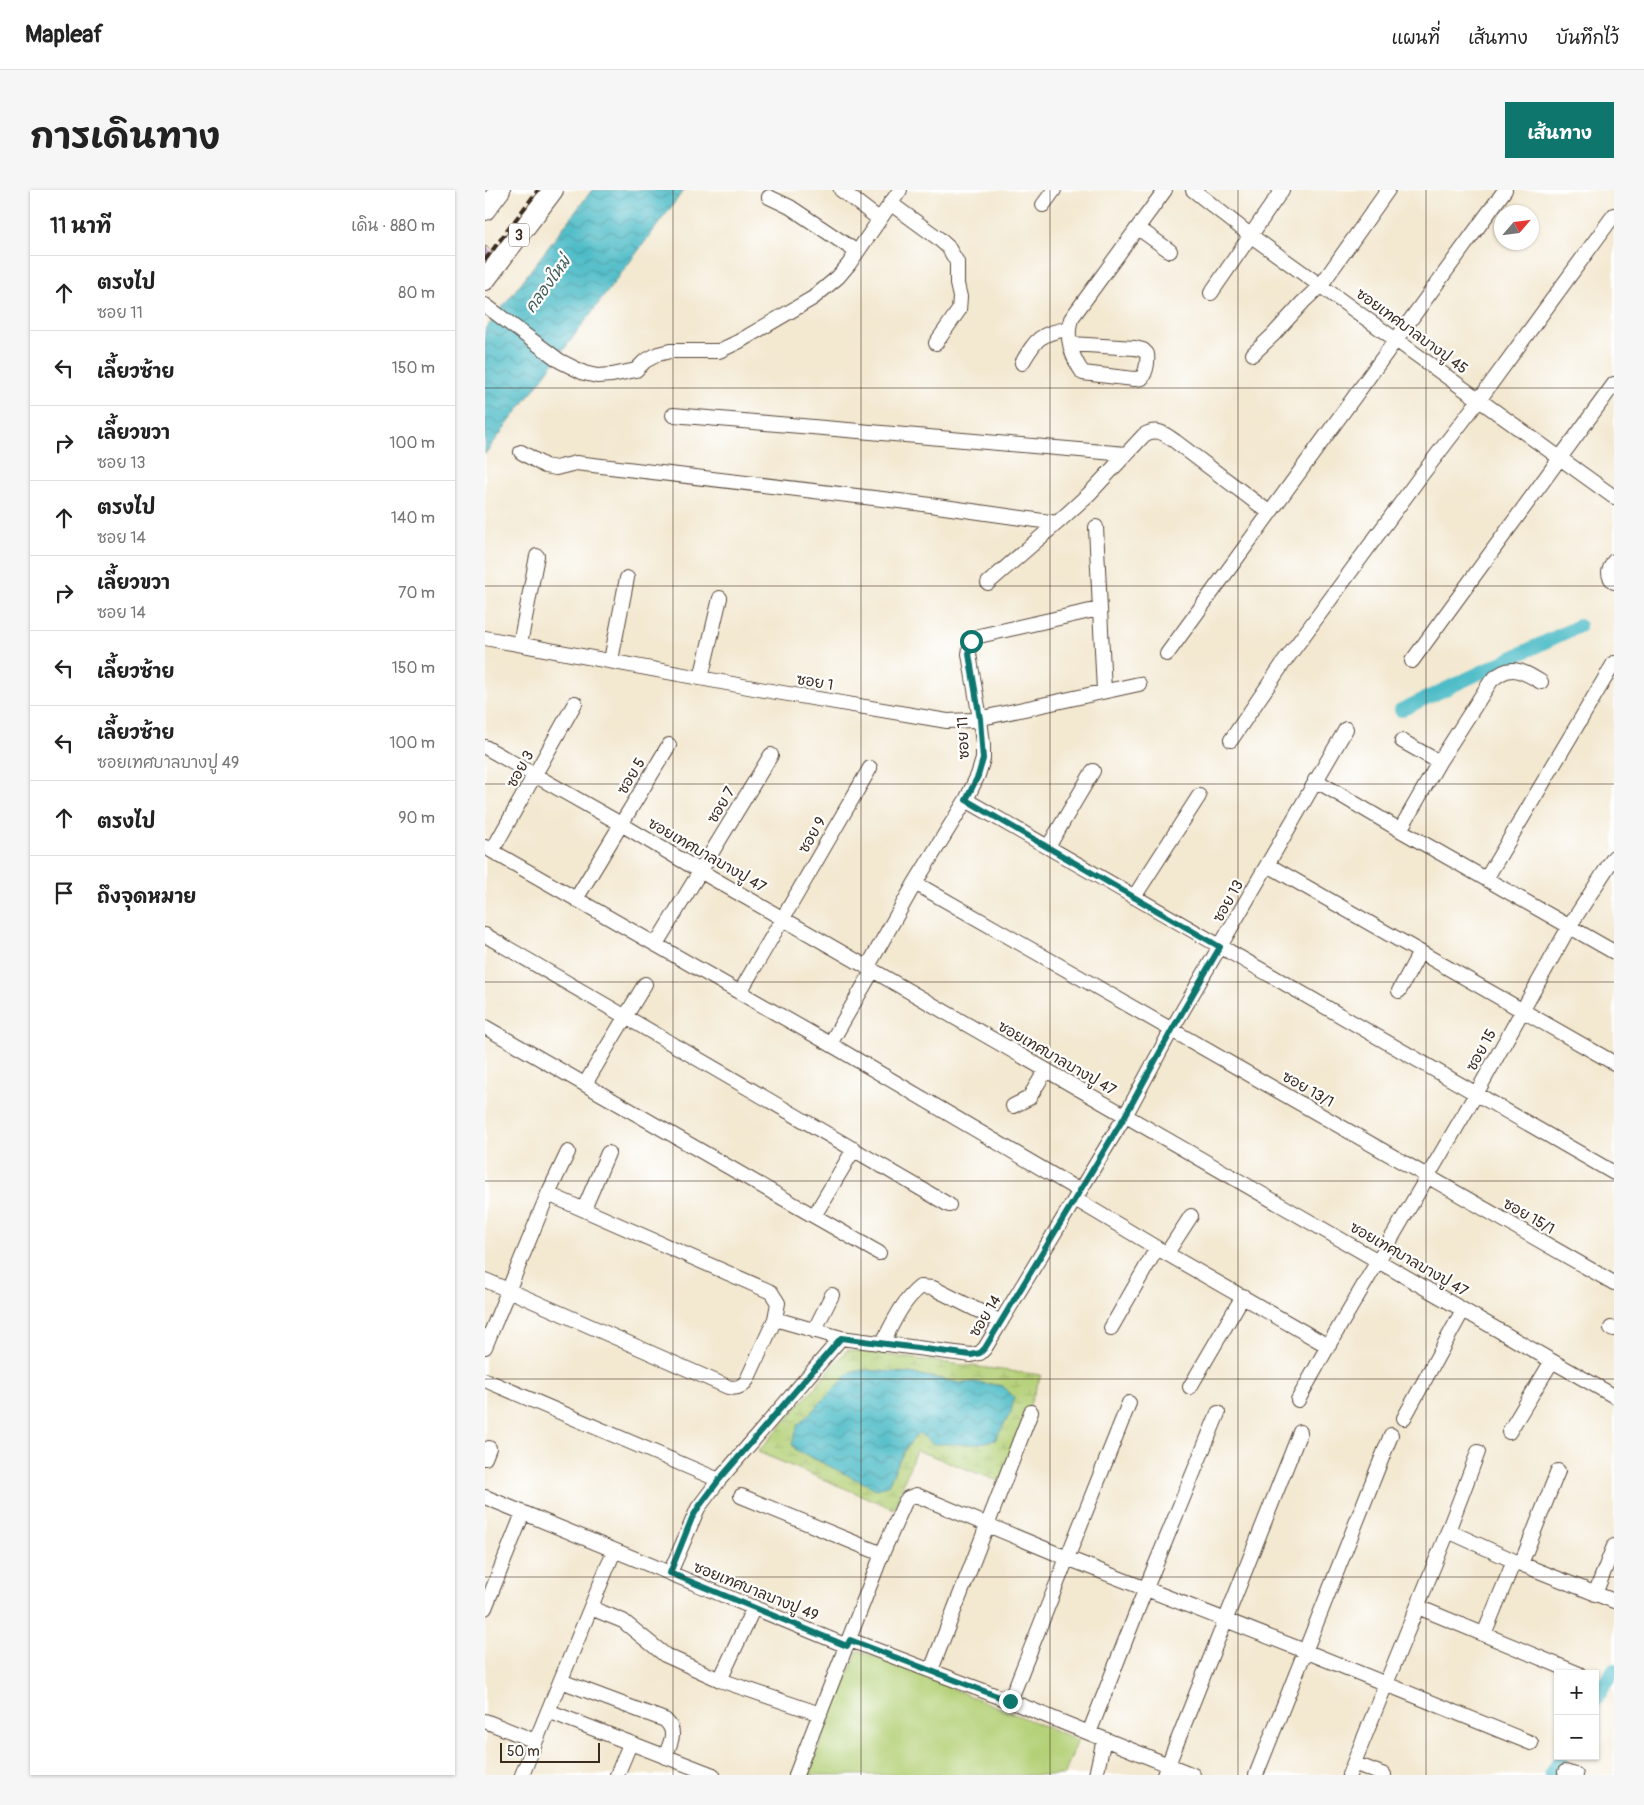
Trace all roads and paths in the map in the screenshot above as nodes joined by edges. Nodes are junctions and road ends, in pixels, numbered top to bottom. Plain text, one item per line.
1 (500, 190) edge
2 (553, 190) edge
3 (841, 190) edge
4 (900, 190) edge
5 (1054, 190) edge
6 (1165, 190) edge
7 (1193, 190) edge
8 (1282, 190) edge
9 (1388, 190) edge
10 (1505, 190) edge
11 (769, 197) dead end
12 (890, 203) junction
13 (1043, 205) dead end
14 (485, 210) edge
15 (1614, 215) edge
16 (879, 219) junction
17 (1138, 228) junction
18 (1250, 235) junction
19 (1170, 250) dead end
20 (857, 252) junction
21 (485, 280) edge
22 (1321, 284) junction
23 (1211, 294) dead end
24 (489, 308) edge
25 (1068, 329) junction
26 (1397, 340) junction
27 (936, 343) dead end
28 (1071, 344) junction
29 (1253, 354) dead end
30 (1022, 363) dead end
31 (1614, 384) edge
32 (1479, 400) junction
33 (673, 415) dead end
34 (521, 452) dead end
35 (1126, 454) junction
36 (1560, 457) junction
37 (1614, 497) edge
38 (1270, 513) junction
39 (1057, 523) junction
40 (1096, 527) dead end
41 (537, 556) dead end
42 (1614, 561) edge
43 (627, 578) dead end
44 (1614, 582) edge
45 (988, 583) dead end
46 (720, 598) dead end
47 (1099, 610) junction
48 (485, 638) edge
49 (520, 644) junction
50 (1167, 654) dead end
51 (611, 660) junction
52 (1412, 661) dead end
53 (1614, 663) edge
54 (701, 678) junction
55 (1541, 682) dead end
56 (1139, 684) dead end
57 (1104, 691) junction
58 (575, 703) dead end
59 (980, 719) junction
60 (1346, 729) dead end
61 (1231, 740) dead end
62 (1402, 741) dead end
63 (669, 745) dead end
64 (485, 747) edge
65 (771, 755) dead end
66 (1439, 762) junction
67 (870, 768) dead end
68 (1093, 771) dead end
69 (535, 775) junction
70 (1315, 780) junction
71 (1199, 796) dead end
72 (966, 800) junction
73 (621, 824) junction
74 (1400, 830) junction
75 (1048, 847) junction
76 (488, 849) edge
77 (1614, 857) edge
78 (1267, 865) junction
79 (700, 871) junction
80 (1485, 879) junction
81 (915, 883) junction
82 (1134, 897) junction
83 (576, 899) junction
84 (782, 918) junction
85 (1569, 927) junction
86 (485, 935) edge
87 (656, 944) junction
88 (1220, 947) junction
89 (1420, 952) junction
90 (1614, 952) edge
91 (870, 969) junction
92 (645, 984) dead end
93 (1399, 991) dead end
94 (740, 992) junction
95 (1522, 1010) junction
96 (625, 1016) junction
97 (485, 1028) edge
98 (1172, 1030) junction
99 (830, 1044) junction
100 (1614, 1063) edge
101 (1046, 1070) junction
102 (585, 1084) junction
103 (1475, 1094) junction
104 (1013, 1106) dead end
105 (1125, 1116) junction
106 (854, 1149) junction
107 (568, 1152) dead end
108 (608, 1153) dead end
109 (1614, 1173) edge
110 (1427, 1177) junction
111 (548, 1194) junction
112 (1078, 1195) junction
113 (949, 1205) dead end
114 (584, 1209) junction
115 (814, 1216) junction
116 (1191, 1216) dead end
117 (1162, 1251) junction
118 (879, 1253) dead end
119 (1379, 1261) junction
120 (485, 1280) edge
121 (1614, 1283) edge
122 (508, 1290) junction
123 (832, 1295) dead end
124 (1243, 1296) junction
125 (1463, 1310) junction
126 (775, 1319) junction
127 (1001, 1322) junction
128 (1111, 1328) dead end
129 (813, 1330) junction
130 (841, 1338) junction
131 (882, 1344) junction
132 (485, 1346) edge
133 (1328, 1346) junction
134 (1552, 1361) junction
135 (485, 1380) edge
136 (1190, 1387) dead end
137 (1614, 1396) edge
138 (1298, 1400) dead end
139 (1129, 1403) dead end
140 (1031, 1412) dead end
141 (1218, 1413) dead end
142 (1404, 1418) dead end
143 (1300, 1432) dead end
144 (1509, 1432) dead end
145 (1391, 1435) dead end
146 (1478, 1452) dead end
147 (1558, 1472) dead end
148 (719, 1480) junction
149 (741, 1496) dead end
150 (485, 1497) edge
151 (523, 1513) junction
152 (987, 1525) junction
153 (1448, 1531) junction
154 (1614, 1546) edge
155 (614, 1551) junction
156 (882, 1554) junction
157 (1067, 1558) junction
158 (1517, 1562) junction
159 (670, 1573) junction
160 (1146, 1588) junction
161 (1595, 1594) junction
162 (1614, 1601) edge
163 (1418, 1607) junction
164 (485, 1608) edge
165 (591, 1608) junction
166 (754, 1608) junction
167 (1225, 1620) junction
168 (1484, 1634) junction
169 (849, 1643) junction
170 (1305, 1651) junction
171 (931, 1670) junction
172 (1570, 1670) edge
173 (720, 1680) junction
174 (561, 1681) junction
175 (1387, 1684) junction
176 (1010, 1701) junction
177 (548, 1711) junction
178 (820, 1714) junction
179 (485, 1721) edge
180 (1089, 1733) junction
181 (1104, 1739) junction
182 (535, 1741) junction
183 (1531, 1742) dead end
184 (630, 1744) junction
185 (665, 1757) junction
186 (1352, 1769) edge
187 (1166, 1770) edge
188 (709, 1774) edge
189 (521, 1775) edge
190 (617, 1775) edge
191 (796, 1775) edge
192 (1097, 1775) edge
193 (1193, 1775) edge
194 (1256, 1775) edge
195 (1384, 1775) edge

1 - 14 highway
2 - 21 highway, 3
3 - 16 street
4 - 12 street
5 - 13 street
6 - 17 street
7 - 18 street, ซอยเทศบาลบางปู 45
8 - 18 street
9 - 22 street
10 - 26 street
11 - 20 street
12 - 16 street
12 - 27 street
15 - 32 street
16 - 20 street
17 - 19 street
17 - 25 street
18 - 22 street, ซอยเทศบาลบางปู 45
18 - 23 street
20 - 24 street
22 - 26 street, ซอยเทศบาลบางปู 45
22 - 29 street
25 - 28 street
25 - 30 street
26 - 32 street, ซอยเทศบาลบางปู 45
26 - 38 street
28 - 28 street
31 - 36 street
32 - 36 street, ซอยเทศบาลบางปู 45
32 - 61 street
33 - 35 street
34 - 39 street
35 - 38 street
35 - 39 street
36 - 37 street, ซอยเทศบาลบางปู 45
36 - 52 street
38 - 50 street
39 - 45 street
40 - 47 street
41 - 49 street
42 - 44 street
43 - 51 street
46 - 54 street
47 - 57 street
47 - 59 street, ซอย 11
48 - 49 street, ซอย 1
49 - 51 street, ซอย 1
51 - 54 street, ซอย 1
53 - 80 street
54 - 59 street, ซอย 1
55 - 66 street
56 - 57 street, ซอย 1
57 - 59 street, ซอย 1
58 - 69 street, ซอย 3
59 - 72 street, ซอย 11
60 - 70 street, ซอย 13
62 - 66 street
63 - 73 street, ซอย 5
64 - 69 street, ซอยเทศบาลบางปู 47
65 - 79 street, ซอย 7
66 - 74 street
67 - 84 street, ซอย 9
68 - 75 street
69 - 73 street, ซอยเทศบาลบางปู 47
69 - 76 street, ซอย 3
70 - 74 street
70 - 78 street, ซอย 13
71 - 82 street
72 - 75 street
72 - 81 street, ซอย 11
73 - 79 street, ซอยเทศบาลบางปู 47
73 - 83 street, ซอย 5
74 - 80 street
75 - 82 street
76 - 83 street
77 - 85 street, ซอย 15
78 - 88 street, ซอย 13
78 - 89 street
79 - 84 street, ซอยเทศบาลบางปู 47
79 - 87 street, ซอย 7
80 - 85 street
81 - 91 street, ซอย 11
81 - 98 street, ซอย 13/1
82 - 88 street
83 - 87 street
84 - 91 street, ซอยเทศบาลบางปู 47
84 - 94 street, ซอย 9
85 - 90 street
85 - 95 street, ซอย 15
86 - 96 street
87 - 94 street
88 - 98 street, ซอย 13
88 - 103 street
89 - 93 street
89 - 95 street
91 - 99 street, ซอย 11
91 - 101 street, ซอยเทศบาลบางปู 47
92 - 96 street
94 - 99 street
95 - 100 street
95 - 103 street, ซอย 15
96 - 102 street
96 - 106 street
97 - 102 street
98 - 105 street, ซอย 13
98 - 110 street, ซอย 13/1
99 - 112 street
101 - 104 street
101 - 105 street, ซอยเทศบาลบางปู 47
102 - 115 street
103 - 109 street
103 - 110 street, ซอย 15
105 - 112 street, ซอย 14
105 - 119 street, ซอยเทศบาลบางปู 47
106 - 113 street
106 - 115 street
107 - 111 street
108 - 114 street
110 - 119 street, ซอย 15
110 - 121 street, ซอย 15/1
111 - 114 street
111 - 122 street
112 - 117 street
112 - 127 street, ซอย 14
114 - 126 street
115 - 118 street
116 - 117 street
117 - 124 street
117 - 128 street
119 - 125 street, ซอยเทศบาลบางปู 47
119 - 133 street, ซอย 15
120 - 122 street
122 - 126 street
122 - 132 street
123 - 129 street
124 - 133 street
124 - 136 street
125 - 134 street, ซอยเทศบาลบางปู 47
125 - 142 street
126 - 129 street, ซอย 14
127 - 131 street, ซอย 14
127 - 131 street
129 - 130 street, ซอย 14
130 - 131 street, ซอย 14
130 - 148 street
133 - 138 street, ซอย 15
134 - 137 street, ซอยเทศบาลบางปู 47
134 - 144 street
135 - 148 street
139 - 157 street
140 - 152 street
141 - 160 street
143 - 167 street
145 - 170 street
146 - 153 street
147 - 158 street
148 - 159 street
149 - 156 street
150 - 151 street, ซอยเทศบาลบางปู 49
151 - 155 street, ซอยเทศบาลบางปู 49
151 - 164 street
152 - 156 street
152 - 157 street
152 - 171 street
153 - 158 street
153 - 163 street
154 - 161 street
155 - 159 street, ซอยเทศบาลบางปู 49
155 - 165 street
156 - 169 street
157 - 160 street
157 - 176 street
158 - 161 street
158 - 168 street
159 - 166 street, ซอยเทศบาลบางปู 49
160 - 167 street
160 - 180 street
161 - 162 street
163 - 168 street
163 - 175 street
165 - 173 street
165 - 174 street
166 - 169 street, ซอยเทศบาลบางปู 49
166 - 173 street
167 - 170 street
167 - 187 street
168 - 172 street
169 - 171 street, ซอยเทศบาลบางปู 49
169 - 178 street
170 - 175 street
170 - 194 street
171 - 176 street, ซอยเทศบาลบางปู 49
173 - 178 street
174 - 177 street
174 - 185 street
175 - 183 street
175 - 186 street
176 - 180 street, ซอยเทศบาลบางปู 49
177 - 182 street
177 - 184 street
178 - 191 street
179 - 182 street
180 - 181 street, ซอยเทศบาลบางปู 49
181 - 187 street, ซอยเทศบาลบางปู 49
181 - 192 street
182 - 189 street
184 - 185 street
184 - 190 street
185 - 188 street
186 - 195 street
187 - 193 street, ซอยเทศบาลบางปู 49

